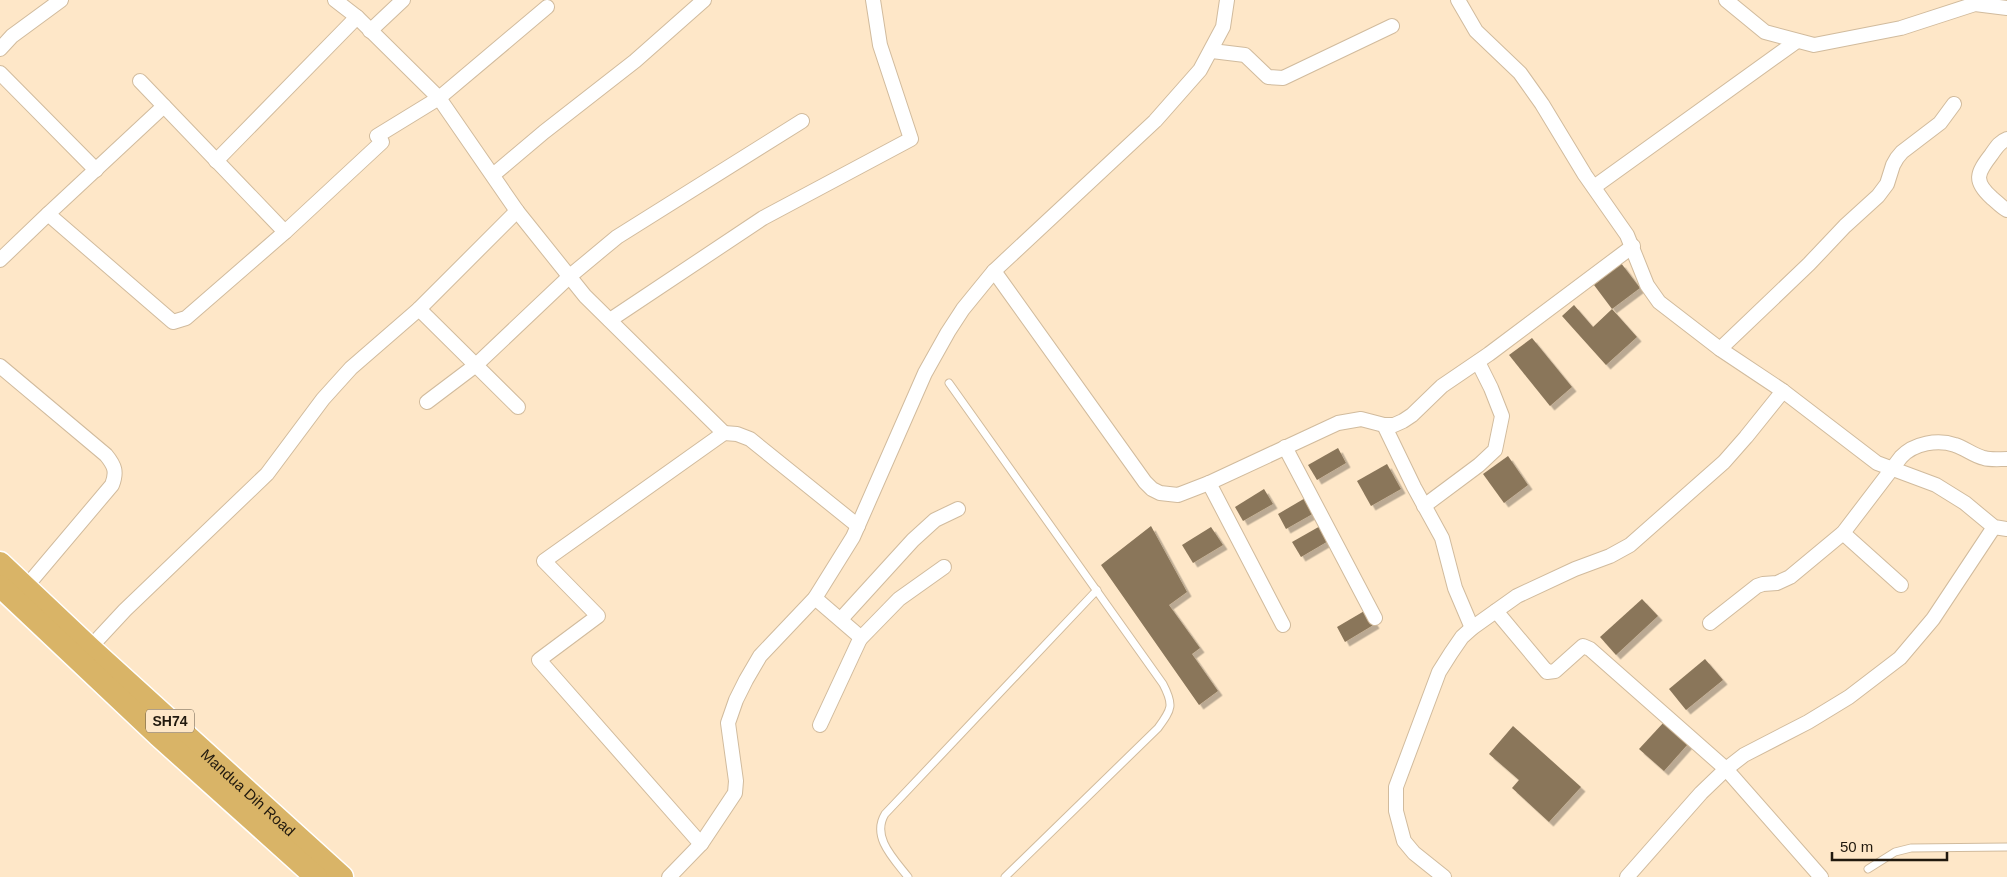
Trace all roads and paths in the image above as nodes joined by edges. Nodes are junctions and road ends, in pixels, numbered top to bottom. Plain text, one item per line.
1 (60, 0) edge
2 (335, 0) edge
3 (403, 0) edge
4 (704, 0) edge
5 (872, 0) edge
6 (1227, 0) edge
7 (1458, 0) edge
8 (1726, 0) edge
9 (547, 7) dead end
10 (2007, 8) edge
11 (357, 17) junction
12 (1392, 26) dead end
13 (370, 30) junction
14 (1796, 41) junction
15 (0, 49) edge
16 (1212, 51) junction
17 (0, 73) edge
18 (140, 81) dead end
19 (439, 98) junction
20 (1954, 104) dead end
21 (164, 106) junction
22 (802, 121) dead end
23 (2007, 138) edge
24 (216, 161) junction
25 (96, 170) junction
26 (493, 175) junction
27 (1594, 188) junction
28 (2007, 210) edge
29 (517, 211) junction
30 (48, 214) junction
31 (285, 232) junction
32 (1632, 246) junction
33 (0, 260) edge
34 (994, 271) junction
35 (570, 276) junction
36 (419, 309) junction
37 (610, 320) junction
38 (1720, 349) junction
39 (1478, 362) junction
40 (476, 365) junction
41 (0, 366) edge
42 (949, 384) dead end
43 (1783, 391) junction
44 (427, 402) dead end
45 (518, 407) dead end
46 (1384, 425) junction
47 (724, 433) junction
48 (1285, 447) junction
49 (2007, 459) edge
50 (1892, 470) junction
51 (1209, 483) junction
52 (1424, 506) junction
53 (958, 509) dead end
54 (858, 526) junction
55 (2000, 528) edge
56 (1843, 533) junction
57 (0, 562) edge
58 (944, 567) dead end
59 (1901, 585) dead end
60 (0, 586) edge
61 (25, 588) junction
62 (1097, 590) junction
63 (815, 598) junction
64 (1496, 611) junction
65 (1375, 618) dead end
66 (840, 619) junction
67 (1710, 623) dead end
68 (1283, 625) dead end
69 (1472, 628) junction
70 (860, 639) junction
71 (84, 654) junction
72 (820, 725) dead end
73 (1726, 769) junction
74 (701, 844) junction
75 (2007, 847) edge
76 (1868, 869) dead end
77 (316, 877) edge
78 (342, 877) edge
79 (669, 877) edge
80 (908, 877) edge
81 (1005, 877) edge
82 (1444, 877) edge
83 (1627, 877) edge
84 (1821, 877) edge

1 - 15 street
2 - 11 street
3 - 13 street
4 - 26 street
5 - 37 street
6 - 16 street
7 - 27 street
8 - 14 street
9 - 19 street
10 - 14 street
11 - 13 street
11 - 24 street
12 - 16 street
13 - 19 street
14 - 27 street
16 - 34 street
17 - 25 street
18 - 21 street
19 - 26 street
19 - 31 street
20 - 38 street
21 - 24 street
21 - 25 street
22 - 35 street
23 - 28 street
24 - 31 street
25 - 30 street
26 - 29 street
27 - 32 street
29 - 35 street
29 - 36 street
30 - 31 street
30 - 33 street
32 - 38 street
32 - 39 street
34 - 51 street
34 - 54 street
35 - 37 street
35 - 40 street
36 - 40 street
36 - 71 street
37 - 47 street
38 - 43 street
39 - 46 street
39 - 52 street
40 - 44 street
40 - 45 street
41 - 61 street
42 - 62 lane
43 - 50 street
43 - 64 street
46 - 48 street
46 - 52 street
47 - 54 street
47 - 74 street
48 - 51 street
48 - 65 street
49 - 50 street
50 - 55 street
50 - 56 street
51 - 68 street
52 - 69 street
53 - 66 street
54 - 63 street
55 - 73 street
56 - 59 street
56 - 67 street
57 - 61 main road, Mandua Dih Road / SH74
58 - 70 street
60 - 71 main road, Mandua Dih Road / SH74
61 - 71 main road, Mandua Dih Road / SH74
62 - 80 lane
62 - 81 lane
63 - 66 street
63 - 74 street
64 - 69 street
64 - 73 street
66 - 70 street
69 - 82 street
70 - 72 street
71 - 77 main road, Mandua Dih Road / SH74
71 - 78 main road, Mandua Dih Road / SH74
73 - 83 street
73 - 84 street
74 - 79 street
75 - 76 lane

